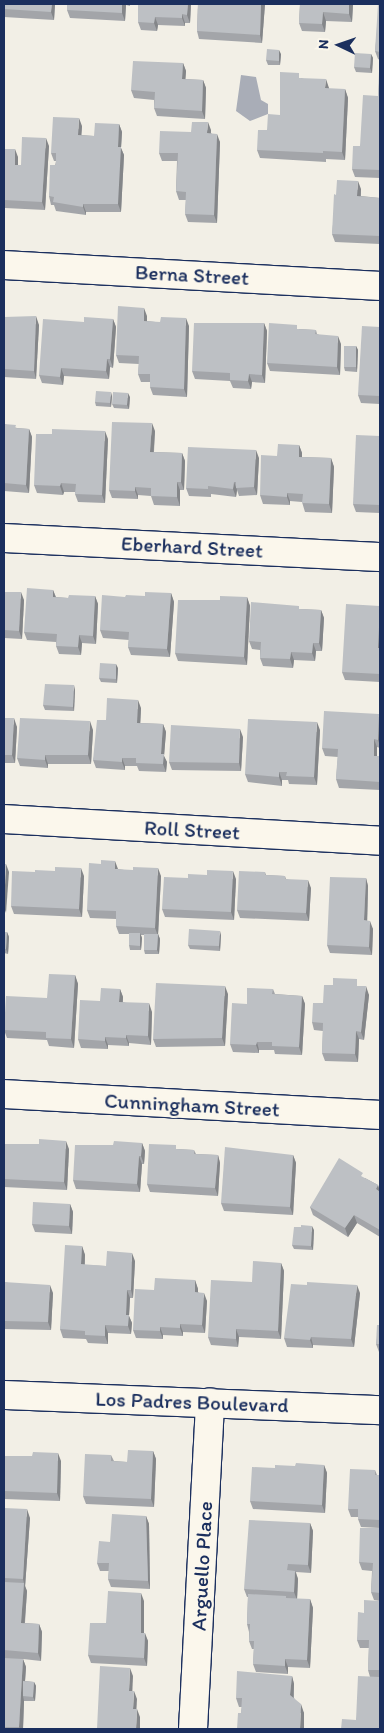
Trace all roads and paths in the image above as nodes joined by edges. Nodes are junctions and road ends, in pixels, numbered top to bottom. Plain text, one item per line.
1 (4, 265) edge
2 (380, 286) edge
3 (4, 538) edge
4 (380, 557) edge
5 (4, 819) edge
6 (380, 841) edge
7 (4, 1094) edge
8 (380, 1115) edge
9 (4, 1395) edge
10 (210, 1402) junction
11 (380, 1410) edge
12 (193, 1729) edge

1 - 2 street, Berna Street
3 - 4 street, Eberhard Street
5 - 6 street, Roll Street
7 - 8 street, Cunningham Street
9 - 10 street, Los Padres Boulevard
10 - 11 street, Los Padres Boulevard
10 - 12 street, Arguello Place

